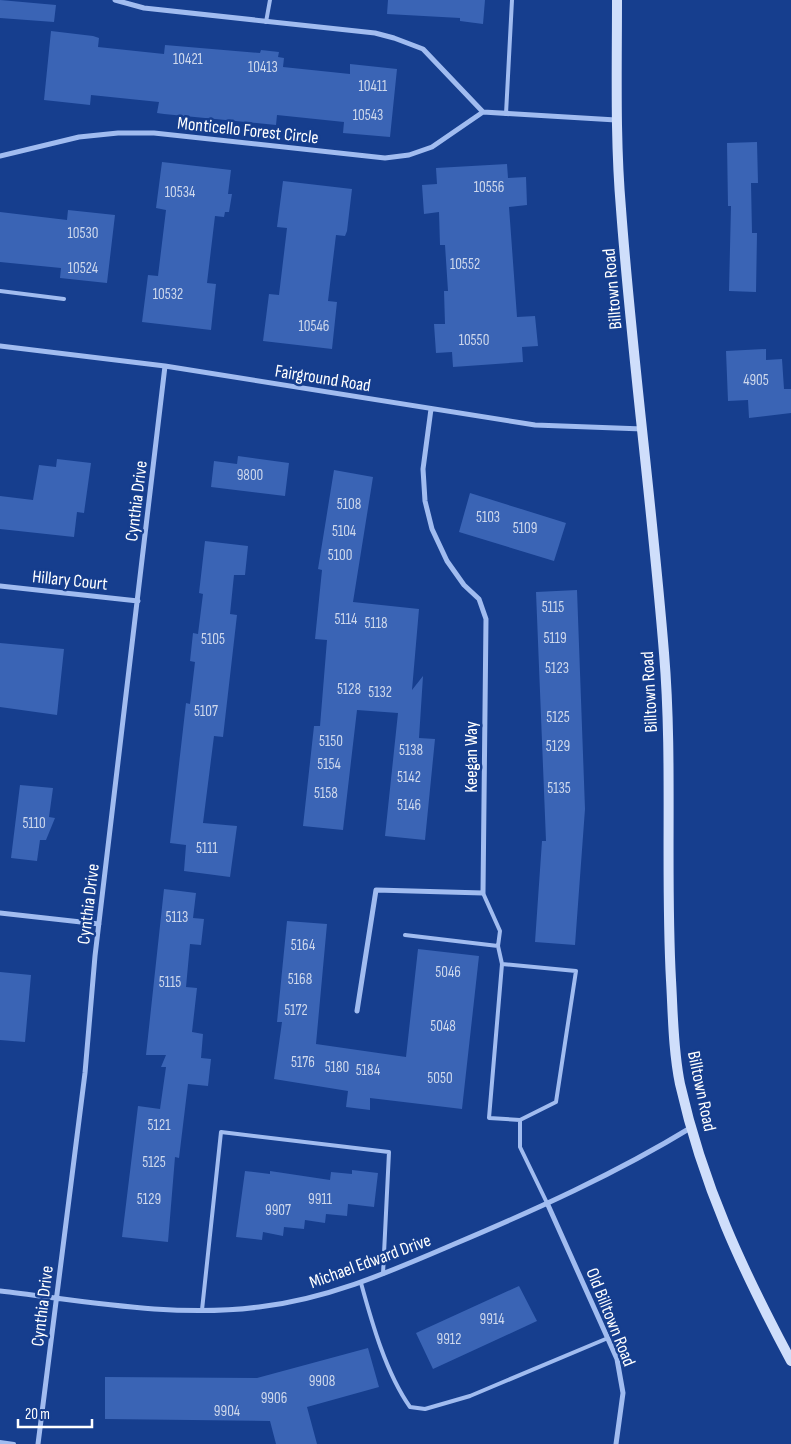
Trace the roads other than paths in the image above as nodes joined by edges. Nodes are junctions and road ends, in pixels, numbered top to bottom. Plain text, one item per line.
1 (115, 0) edge
2 (270, 0) edge
3 (512, 0) edge
4 (617, 0) edge
5 (266, 22) junction
6 (483, 112) junction
7 (506, 114) junction
8 (616, 120) junction
9 (0, 156) edge
10 (0, 291) edge
11 (64, 299) dead end
12 (0, 346) edge
13 (166, 366) junction
14 (431, 409) junction
15 (643, 429) junction
16 (0, 586) edge
17 (138, 601) junction
18 (483, 893) junction
19 (0, 913) edge
20 (100, 924) junction
21 (404, 935) dead end
22 (498, 946) junction
23 (502, 964) junction
24 (357, 1011) dead end
25 (520, 1120) junction
26 (692, 1127) junction
27 (548, 1205) junction
28 (383, 1274) junction
29 (361, 1283) junction
30 (0, 1291) edge
31 (56, 1298) junction
32 (202, 1310) junction
33 (608, 1338) junction
34 (791, 1361) edge
35 (0, 1442) edge
36 (14, 1444) edge
37 (38, 1444) edge
38 (616, 1444) edge

1 - 5 street
2 - 5 lane
3 - 7 lane
4 - 8 main road, Billtown Road
5 - 6 street
6 - 7 street
6 - 9 street, Monticello Forest Circle
7 - 8 street
8 - 15 main road, Billtown Road
10 - 11 lane
12 - 13 street, Fairground Road
13 - 14 street, Fairground Road
13 - 17 street, Cynthia Drive
14 - 15 street, Fairground Road
14 - 18 street, Keegan Way
15 - 26 main road, Billtown Road
16 - 17 street, Hillary Court
17 - 20 street, Cynthia Drive
18 - 22 lane
18 - 24 street
19 - 20 street
20 - 31 street, Cynthia Drive
21 - 22 lane
22 - 23 lane
23 - 25 lane
23 - 25 lane
25 - 27 lane
26 - 27 street, Michael Edward Drive
26 - 34 main road, Billtown Road
27 - 28 street, Michael Edward Drive
27 - 33 street, Old Billtown Road
28 - 29 street, Michael Edward Drive
28 - 32 lane
29 - 32 street, Michael Edward Drive
29 - 33 lane
30 - 31 street, Michael Edward Drive
31 - 32 street, Michael Edward Drive
31 - 37 street, Cynthia Drive
33 - 38 street, Old Billtown Road
35 - 36 lane

